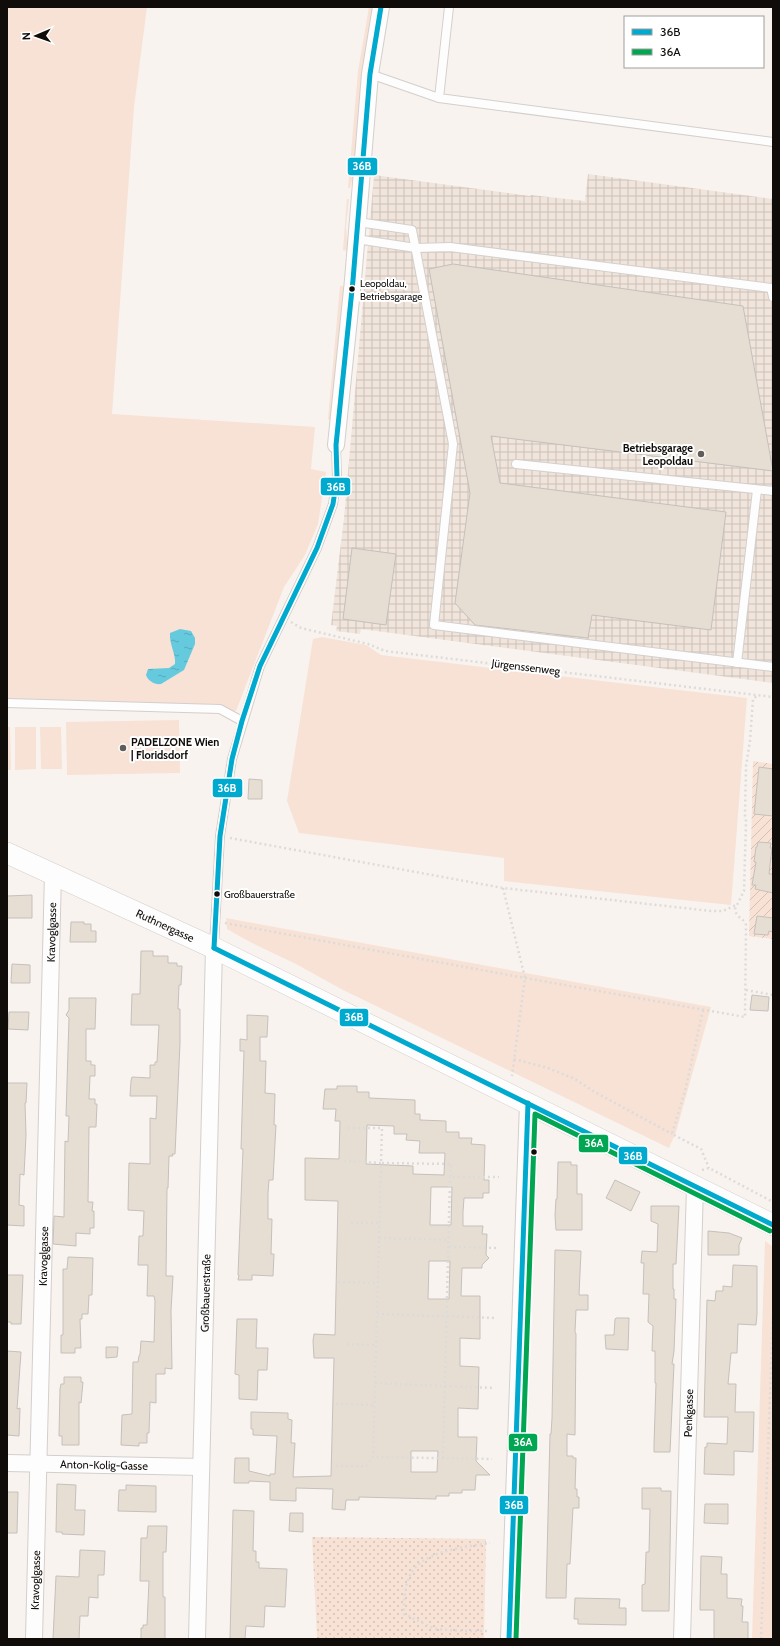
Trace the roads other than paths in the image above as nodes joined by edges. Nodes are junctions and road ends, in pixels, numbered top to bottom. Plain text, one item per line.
1 (381, 7) edge
2 (449, 7) edge
3 (370, 74) junction
4 (439, 98) junction
5 (773, 142) edge
6 (358, 222) junction
7 (356, 239) junction
8 (416, 248) junction
9 (773, 297) edge
10 (336, 445) joint
11 (516, 464) dead end
12 (757, 490) junction
13 (773, 491) edge
14 (737, 663) junction
15 (773, 667) edge
16 (7, 703) edge
17 (242, 721) junction
18 (7, 853) edge
19 (53, 873) junction
20 (214, 948) junction
21 (528, 1103) junction
22 (695, 1186) junction
23 (773, 1225) edge
24 (7, 1464) edge
25 (38, 1464) junction
26 (201, 1467) junction
27 (34, 1639) edge
28 (197, 1639) edge
29 (509, 1639) edge
30 (682, 1639) edge

1 - 3 street
2 - 4 lane
3 - 4 lane
3 - 6 street
4 - 5 lane
6 - 7 street
6 - 8 lane
7 - 8 lane
7 - 10 street
8 - 9 lane
8 - 14 lane
10 - 17 lane
11 - 12 lane
12 - 13 lane
12 - 14 lane
14 - 15 lane
16 - 17 lane
17 - 20 lane
18 - 19 street, Ruthnergasse
19 - 20 street, Ruthnergasse
19 - 25 street, Kravoglgasse
20 - 21 street, Ruthnergasse
20 - 26 street, Großbauerstraße
21 - 22 street, Ruthnergasse
21 - 29 street
22 - 23 street, Ruthnergasse
22 - 30 street, Penkgasse
24 - 25 street, Anton-Kolig-Gasse
25 - 26 street, Anton-Kolig-Gasse
25 - 27 street, Kravoglgasse
26 - 28 street, Großbauerstraße

